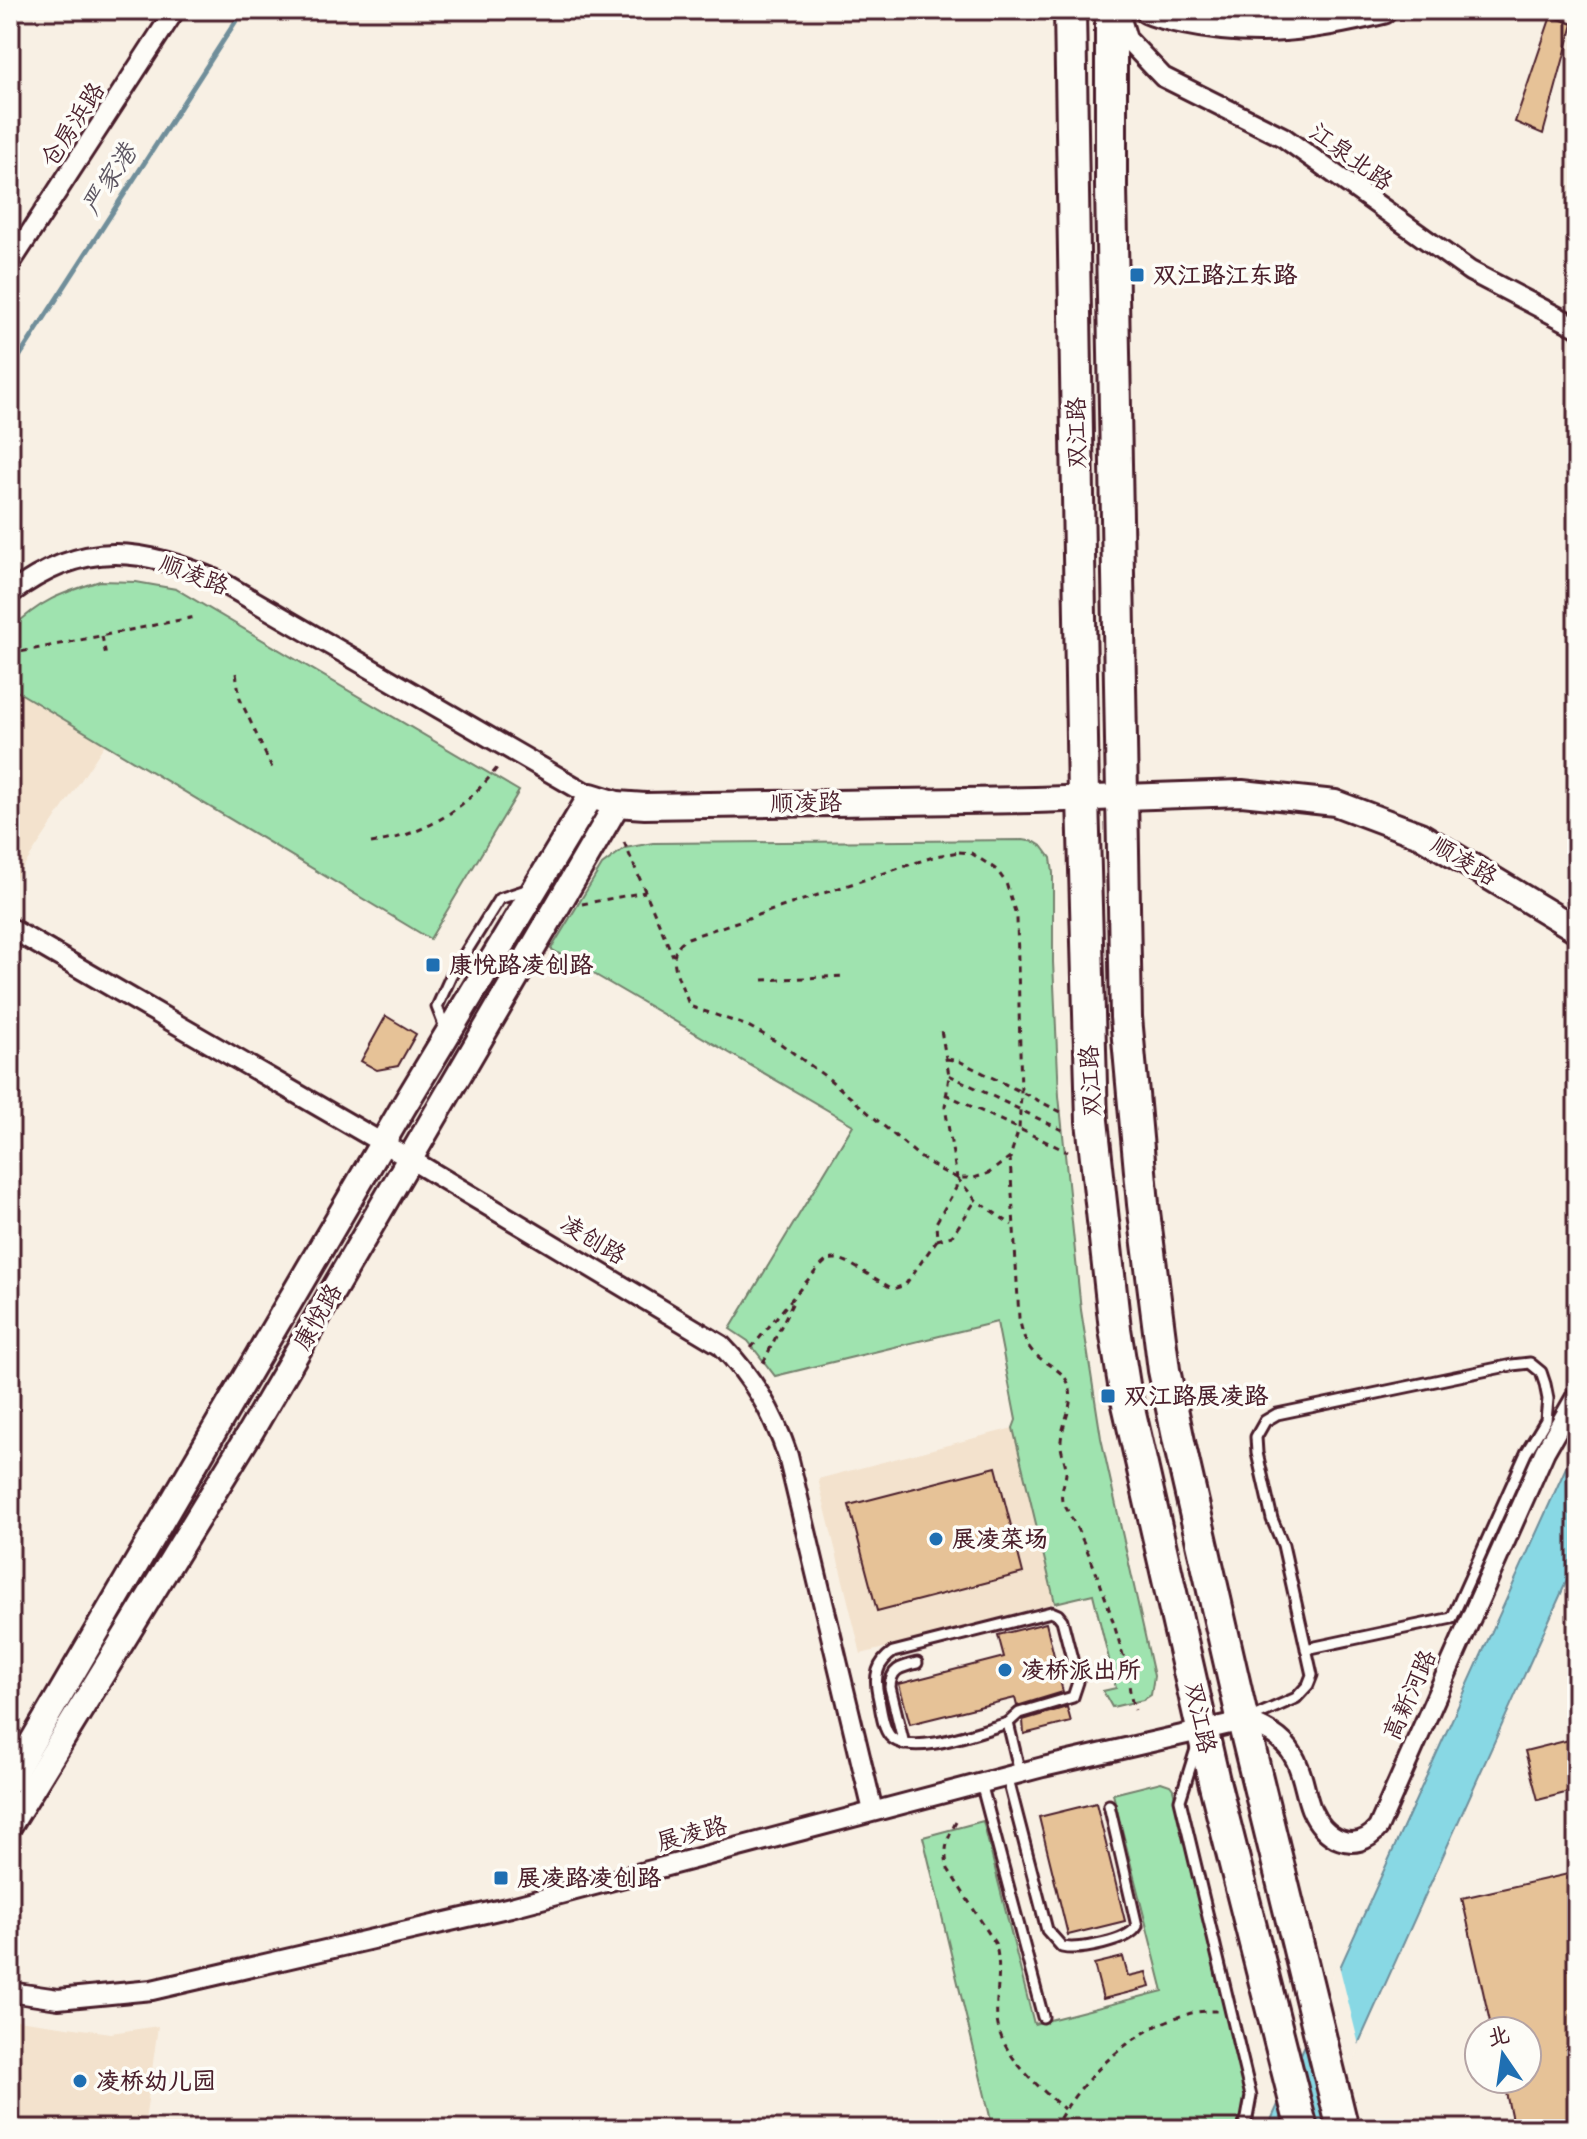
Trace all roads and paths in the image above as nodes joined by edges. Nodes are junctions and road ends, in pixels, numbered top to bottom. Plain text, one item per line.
1 (175, 10) edge
2 (1070, 10) edge
3 (1111, 10) edge
4 (1118, 10) edge
5 (1148, 10) edge
6 (1383, 10) edge
7 (10, 264) edge
8 (1577, 327) edge
9 (10, 594) edge
10 (195, 617) dead end
11 (102, 636) junction
12 (10, 654) edge
13 (106, 656) dead end
14 (236, 673) dead end
15 (272, 768) dead end
16 (497, 768) dead end
17 (591, 796) junction
18 (1083, 798) junction
19 (1124, 798) junction
20 (617, 804) junction
21 (624, 842) dead end
22 (371, 843) dead end
23 (646, 892) junction
24 (574, 906) dead end
25 (10, 928) edge
26 (1577, 930) edge
27 (673, 957) junction
28 (845, 976) dead end
29 (763, 980) dead end
30 (941, 1030) dead end
31 (947, 1059) junction
32 (949, 1075) junction
33 (945, 1094) junction
34 (1021, 1094) junction
35 (1021, 1110) junction
36 (1065, 1114) dead end
37 (1019, 1129) junction
38 (1066, 1132) dead end
39 (382, 1143) junction
40 (1068, 1152) dead end
41 (1010, 1157) junction
42 (410, 1159) junction
43 (957, 1178) junction
44 (976, 1200) junction
45 (1012, 1225) junction
46 (937, 1240) junction
47 (795, 1297) junction
48 (751, 1348) dead end
49 (763, 1363) dead end
50 (1577, 1395) edge
51 (1306, 1649) junction
52 (917, 1663) dead end
53 (1135, 1710) dead end
54 (1243, 1721) junction
55 (1008, 1723) junction
56 (1202, 1730) junction
57 (904, 1744) junction
58 (1014, 1774) junction
59 (10, 1780) edge
60 (981, 1783) junction
61 (1109, 1805) dead end
62 (873, 1811) junction
63 (956, 1822) dead end
64 (10, 1824) edge
65 (10, 1992) edge
66 (1231, 2010) junction
67 (1043, 2017) dead end
68 (1064, 2109) junction
69 (1342, 2124) edge
70 (1054, 2129) edge
71 (1242, 2129) edge
72 (1302, 2129) edge

1 - 7 street, 仓房浜路
2 - 18 main road, 双江路
3 - 19 main road, 双江路
4 - 8 street, 江泉北路
5 - 6 main road
9 - 17 street, 顺凌路
10 - 11 path
11 - 12 path
11 - 13 path
14 - 15 path
16 - 22 path
17 - 20 street, 顺凌路
17 - 39 street, 康悦路
18 - 19 street, 顺凌路
18 - 20 street, 顺凌路
18 - 56 main road, 双江路
19 - 26 street, 顺凌路
19 - 54 main road, 双江路
20 - 42 street, 康悦路
21 - 23 path
23 - 24 path
23 - 27 path
25 - 39 street, 凌创路
27 - 34 path
27 - 43 path
28 - 29 path
30 - 31 path
31 - 32 path
31 - 34 path
32 - 33 path
32 - 35 path
33 - 37 path
33 - 43 path
34 - 35 path
34 - 36 path
35 - 37 path
35 - 38 path
37 - 40 path
37 - 41 path
39 - 42 street, 凌创路
39 - 59 street, 康悦路
41 - 43 path
41 - 45 path
42 - 62 street, 凌创路
42 - 64 street, 康悦路
43 - 44 path
43 - 46 path
44 - 45 path
44 - 46 path
45 - 53 path
46 - 47 path
47 - 48 path
47 - 49 path
50 - 54 street, 高新河路
51 - 51 lane
51 - 54 lane
52 - 57 lane
54 - 56 street, 展凌路
54 - 69 main road, 双江路
55 - 57 lane
55 - 57 lane
55 - 58 lane
56 - 58 street, 展凌路
56 - 66 lane
56 - 72 main road, 双江路
58 - 60 street, 展凌路
58 - 61 lane
60 - 62 street, 展凌路
60 - 67 lane
62 - 65 street, 展凌路
63 - 68 path
66 - 68 path
66 - 71 lane
68 - 70 path

